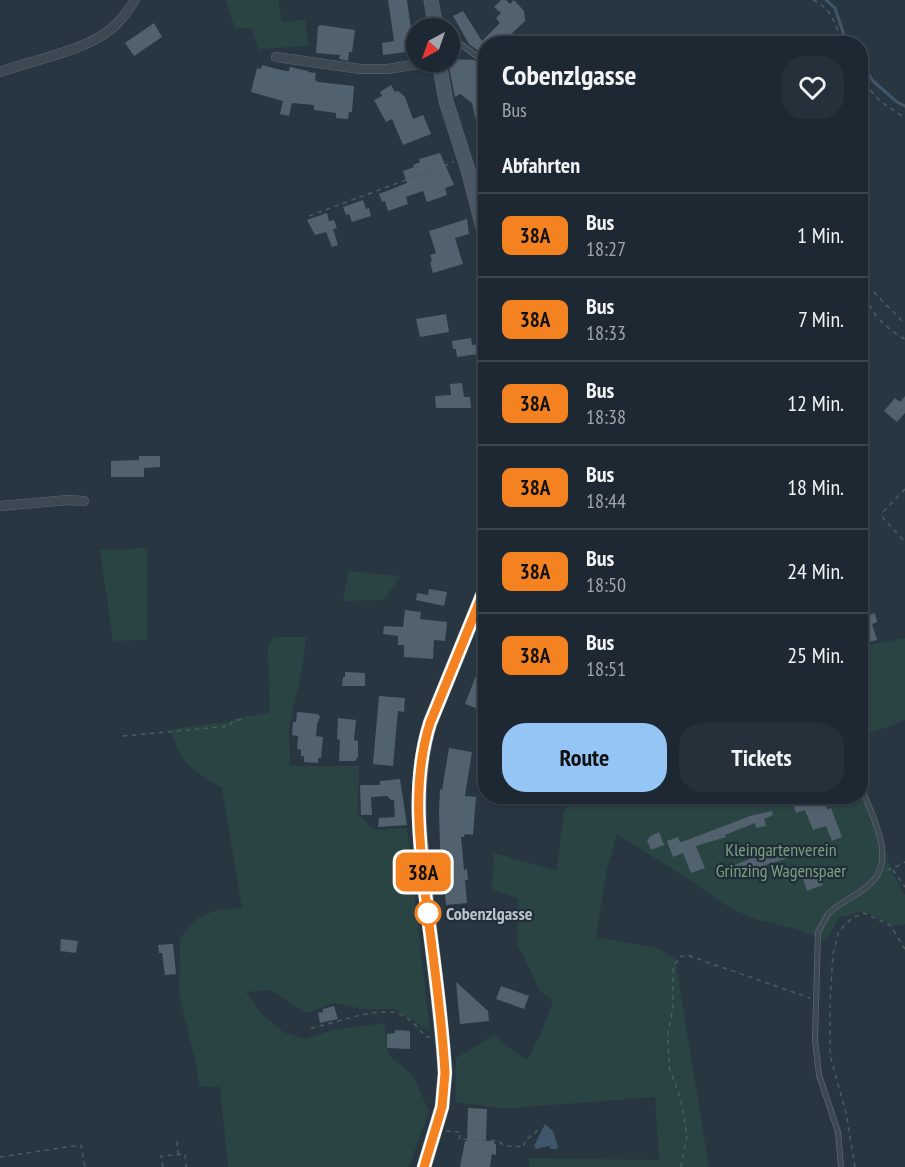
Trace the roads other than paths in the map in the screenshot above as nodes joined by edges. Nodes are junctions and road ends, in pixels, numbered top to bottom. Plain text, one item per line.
1 (135, 0) edge
2 (431, 0) edge
3 (434, 18) edge
4 (460, 44) edge
5 (276, 57) dead end
6 (478, 57) edge
7 (406, 66) edge
8 (0, 72) edge
9 (441, 72) edge
10 (478, 210) edge
11 (84, 501) dead end
12 (0, 506) edge
13 (478, 606) edge
14 (867, 804) edge
15 (424, 1167) edge
16 (841, 1167) edge

1 - 8 street
2 - 3 street
4 - 6 lane
5 - 7 street
9 - 10 street
11 - 12 street
13 - 15 street
14 - 16 lane

